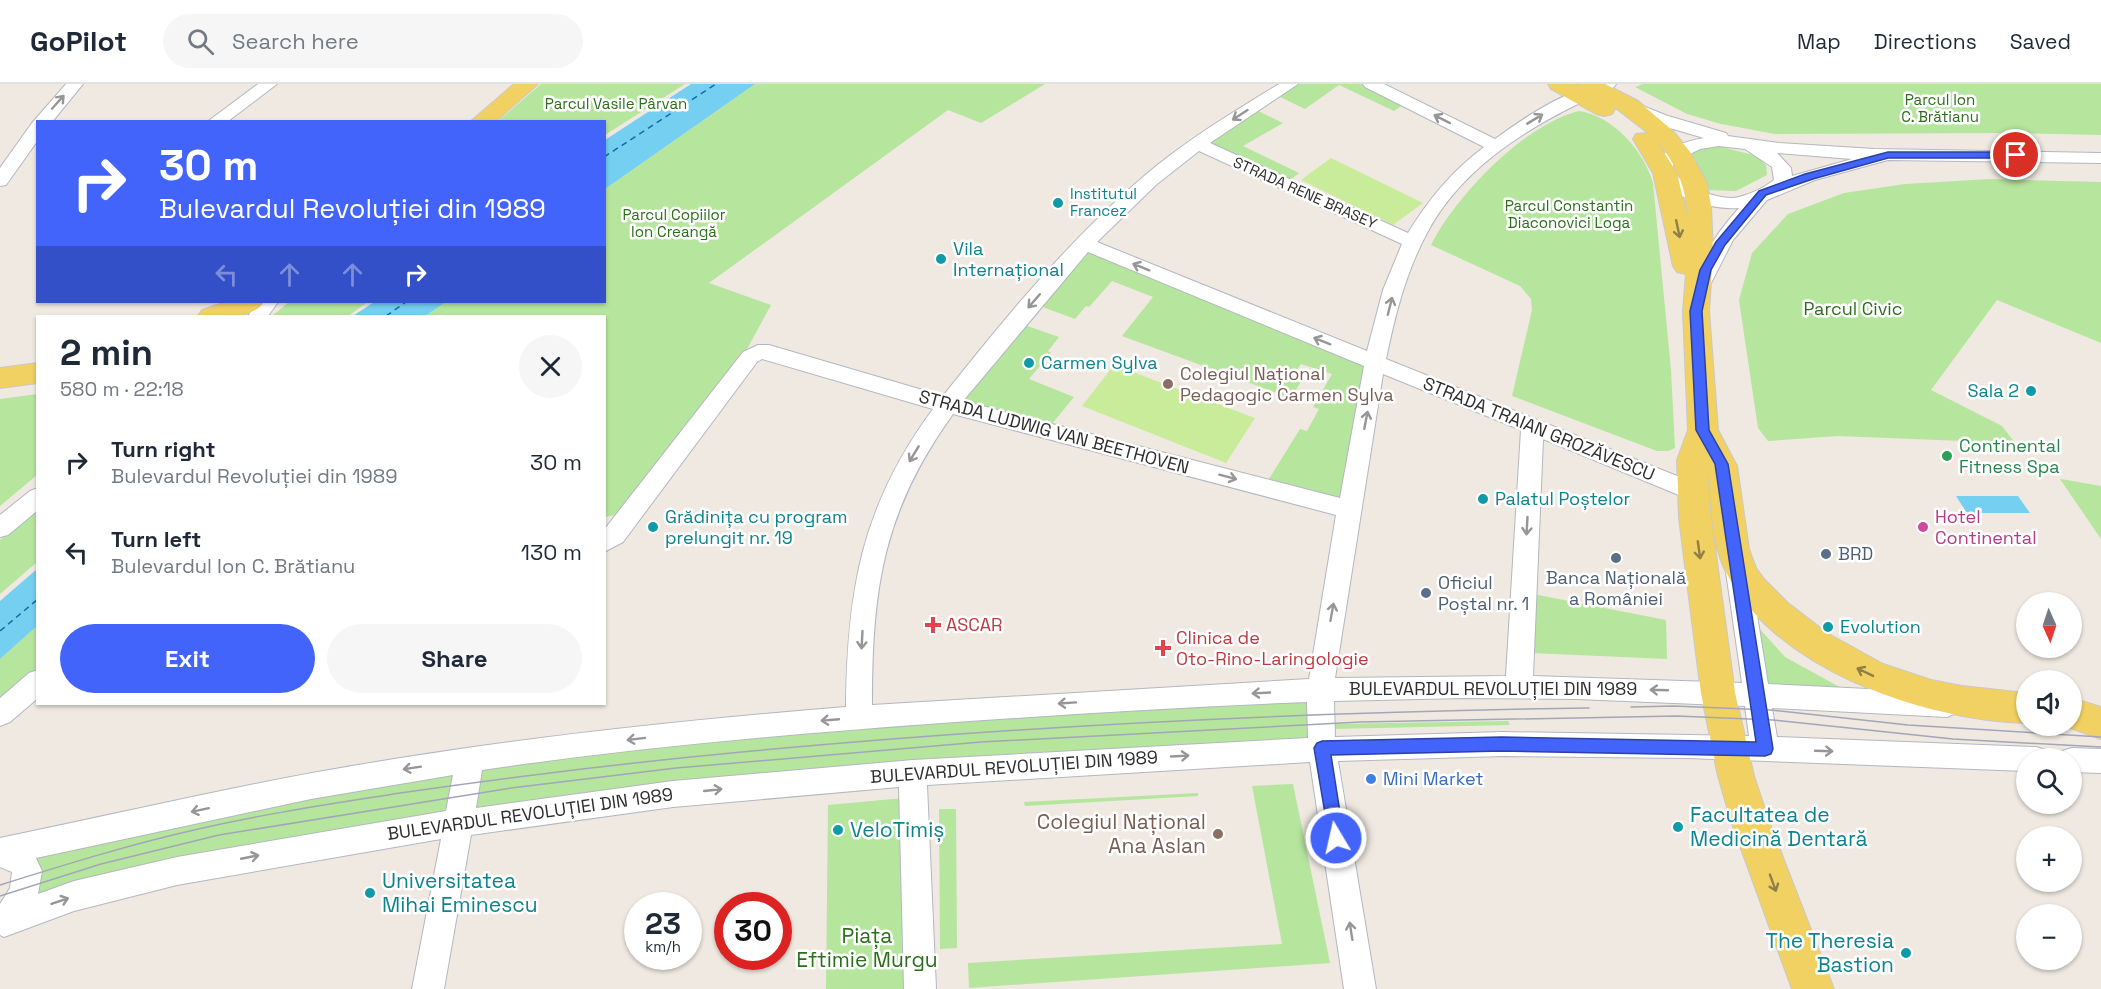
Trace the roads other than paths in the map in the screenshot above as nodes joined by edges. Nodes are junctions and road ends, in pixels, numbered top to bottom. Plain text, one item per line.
1 (75, 84) edge
2 (269, 84) edge
3 (528, 84) edge
4 (1290, 84) edge
5 (1371, 84) edge
6 (1560, 84) edge
7 (1594, 88) edge
8 (1630, 106) junction
9 (44, 120) edge
10 (218, 120) edge
11 (483, 120) edge
12 (36, 129) edge
13 (1197, 144) junction
14 (1743, 144) junction
15 (1495, 146) junction
16 (1816, 150) junction
17 (1888, 155) junction
18 (36, 158) edge
19 (2101, 158) edge
20 (6, 161) edge
21 (1671, 162) junction
22 (1832, 170) junction
23 (0, 181) edge
24 (1763, 193) junction
25 (1698, 197) junction
26 (1413, 242) junction
27 (1084, 244) junction
28 (248, 303) edge
29 (255, 303) edge
30 (265, 303) edge
31 (1696, 311) junction
32 (214, 315) edge
33 (231, 315) edge
34 (248, 315) edge
35 (1376, 363) junction
36 (36, 373) edge
37 (0, 378) edge
38 (948, 405) junction
39 (1532, 426) junction
40 (1703, 430) junction
41 (1694, 492) junction
42 (36, 499) edge
43 (1349, 509) junction
44 (0, 528) edge
45 (606, 542) edge
46 (1735, 554) junction
47 (36, 683) edge
48 (1519, 687) junction
49 (1320, 690) junction
50 (1718, 693) junction
51 (1755, 695) junction
52 (2014, 708) edge
53 (2101, 711) edge
54 (2082, 712) edge
55 (0, 714) edge
56 (2082, 716) edge
57 (859, 718) junction
58 (2101, 723) edge
59 (1322, 748) junction
60 (1747, 748) junction
61 (2016, 758) edge
62 (470, 760) junction
63 (2082, 760) edge
64 (2101, 761) edge
65 (913, 773) junction
66 (458, 822) junction
67 (0, 852) edge
68 (3, 923) edge
69 (428, 989) edge
70 (920, 989) edge
71 (1360, 989) edge
72 (1813, 989) edge

9 -> 1 street
2 - 10 street
3 - 11 main road
4 -> 13 street
15 -> 5 street
6 - 7 main road
7 - 8 main road
15 -> 7 street
7 - 21 main road
8 - 14 street
8 - 21 main road
12 - 20 street
13 - 26 street, STRADA RENE BRASEY
13 - 27 street
14 - 16 street
14 - 21 street
14 - 24 street
15 - 26 street
16 - 17 street
16 - 22 street
17 - 19 street
17 - 22 street
18 - 20 street
20 - 23 street
21 - 25 main road
21 -> 31 main road
22 - 24 street
24 - 25 street
24 - 31 street
25 - 31 main road
35 -> 26 street
35 -> 27 street, STRADA TRAIAN GROZĂVESCU
27 -> 38 street
28 - 32 main road
29 - 33 main road
30 - 34 main road
31 - 40 main road
35 - 39 street, STRADA TRAIAN GROZĂVESCU
43 -> 35 street
36 - 37 main road
38 -> 43 street, STRADA LUDWIG VAN BEETHOVEN
38 - 45 street, STRADA LUDWIG VAN BEETHOVEN
38 -> 57 street
39 - 41 street, STRADA TRAIAN GROZĂVESCU
39 -> 48 street
40 - 41 main road
40 - 46 main road
41 -> 50 main road
42 - 44 street
49 -> 43 street
46 - 51 street
52 -> 46 main road
47 - 55 street
48 - 49 street, BULEVARDUL REVOLUȚIEI DIN 1989
50 -> 48 street, BULEVARDUL REVOLUȚIEI DIN 1989
49 -> 57 street, BULEVARDUL REVOLUȚIEI DIN 1989
49 - 59 street
50 - 51 street, BULEVARDUL REVOLUȚIEI DIN 1989
50 - 60 main road
51 - 52 street, BULEVARDUL REVOLUȚIEI DIN 1989
51 - 60 street
53 - 54 street
56 - 58 main road
57 -> 62 street, BULEVARDUL REVOLUȚIEI DIN 1989
59 - 60 street, BULEVARDUL REVOLUȚIEI DIN 1989
65 -> 59 street, BULEVARDUL REVOLUȚIEI DIN 1989
71 -> 59 street
60 -> 61 street, BULEVARDUL REVOLUȚIEI DIN 1989
60 -> 72 main road
62 - 66 street
62 -> 67 street, BULEVARDUL REVOLUȚIEI DIN 1989
63 - 64 street
66 -> 65 street, BULEVARDUL REVOLUȚIEI DIN 1989
65 - 70 street
68 -> 66 street, BULEVARDUL REVOLUȚIEI DIN 1989
66 - 69 street
67 - 68 street, BULEVARDUL REVOLUȚIEI DIN 1989

